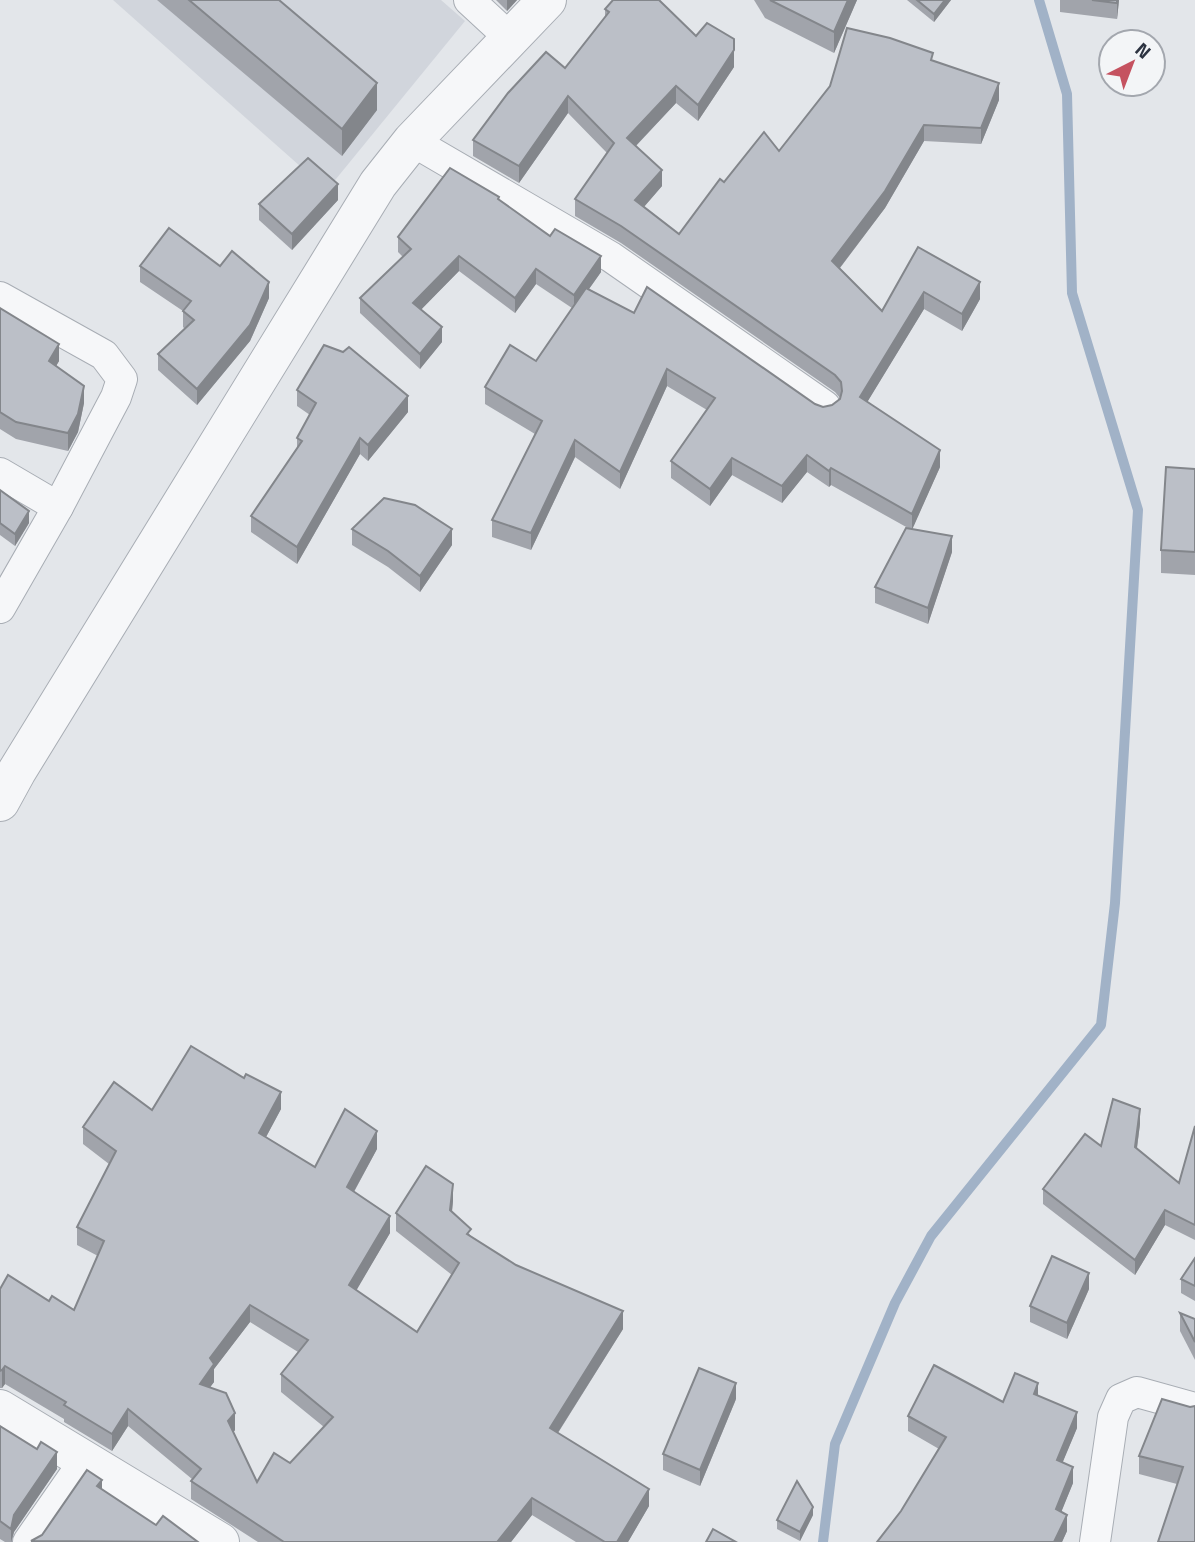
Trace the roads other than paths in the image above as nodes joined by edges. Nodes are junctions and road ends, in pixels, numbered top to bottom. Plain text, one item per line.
1 (469, 0) edge
2 (547, 0) edge
3 (509, 37) junction
4 (412, 141) junction
5 (0, 297) edge
6 (825, 406) edge
7 (0, 473) edge
8 (58, 507) junction
9 (0, 608) edge
10 (0, 802) edge
11 (1195, 1408) edge
12 (0, 1409) edge
13 (85, 1460) junction
14 (28, 1542) edge
15 (220, 1542) edge
16 (1095, 1542) edge

1 - 3 street
2 - 3 street
3 - 4 street
4 - 6 street
4 - 10 street
5 - 8 street
7 - 8 street
8 - 9 street
11 - 16 street
12 - 13 street
13 - 14 street
13 - 15 street

